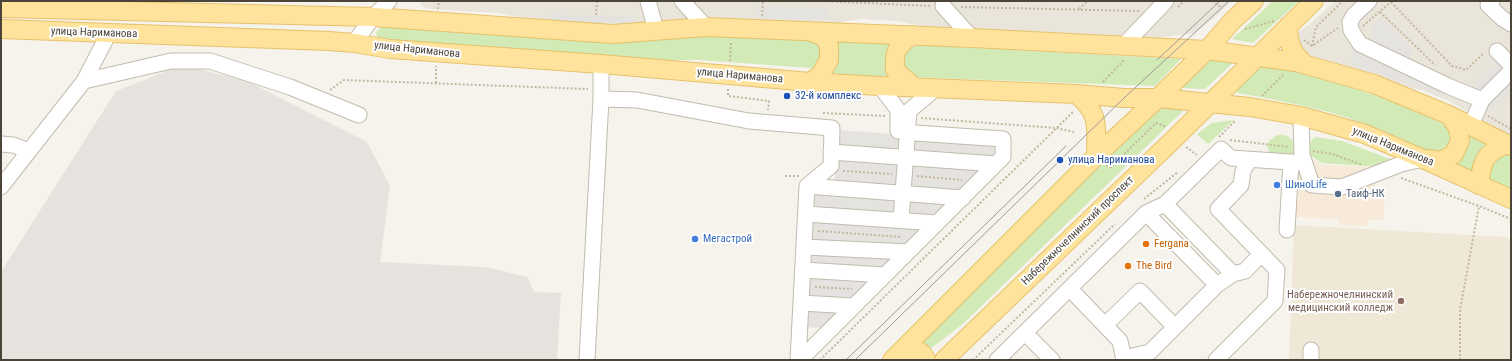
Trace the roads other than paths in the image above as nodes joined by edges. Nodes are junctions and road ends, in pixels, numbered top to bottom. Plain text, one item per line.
1 (389, 1) edge
2 (648, 1) edge
3 (682, 1) edge
4 (1254, 1) edge
5 (1314, 1) edge
6 (1369, 1) edge
7 (1492, 1) edge
8 (943, 6) road end
9 (1161, 6) edge
10 (1, 8) edge
11 (373, 17) junction
12 (1284, 22) junction
13 (1511, 24) edge
14 (706, 27) junction
15 (1, 29) edge
16 (656, 30) junction
17 (809, 31) junction
18 (109, 33) junction
19 (912, 35) junction
20 (972, 38) junction
21 (354, 43) junction
22 (1207, 50) junction
23 (1492, 50) road end
24 (1126, 51) junction
25 (1258, 56) junction
26 (1307, 58) junction
27 (600, 64) junction
28 (1511, 66) edge
29 (1511, 71) edge
30 (84, 81) junction
31 (810, 82) junction
32 (880, 86) junction
33 (915, 88) junction
34 (935, 89) junction
35 (1158, 98) junction
36 (601, 99) junction
37 (1077, 100) junction
38 (1211, 102) junction
39 (1477, 112) junction
40 (359, 115) dead end
41 (1449, 115) junction
42 (1301, 116) junction
43 (915, 133) dead end
44 (1510, 135) edge
45 (1, 144) edge
46 (29, 151) junction
47 (831, 152) junction
48 (901, 157) junction
49 (1300, 158) junction
50 (1423, 158) junction
51 (1099, 160) junction
52 (1250, 160) junction
53 (996, 164) junction
54 (1479, 185) junction
55 (807, 186) junction
56 (1, 187) edge
57 (899, 193) junction
58 (963, 198) junction
59 (1511, 199) edge
60 (1165, 204) junction
61 (1146, 213) junction
62 (806, 214) junction
63 (897, 220) junction
64 (937, 223) junction
65 (1287, 230) dead end
66 (804, 247) junction
67 (908, 252) junction
68 (1261, 254) junction
69 (803, 270) junction
70 (1233, 274) junction
71 (885, 275) junction
72 (1217, 285) junction
73 (1070, 289) junction
74 (801, 303) junction
75 (853, 306) junction
76 (1105, 325) junction
77 (1174, 327) junction
78 (1025, 333) junction
79 (1124, 359) edge
80 (587, 360) edge
81 (799, 360) edge
82 (892, 360) edge
83 (926, 360) edge
84 (944, 360) edge
85 (997, 360) edge
86 (1052, 360) edge
87 (1216, 360) edge

1 - 11 street
2 - 16 street
3 - 14 street
4 - 22 main road
5 - 12 main road, Набережночелнинский проспект
6 - 39 street
7 - 13 street
8 - 20 street
9 - 24 street
10 - 11 main road, улица Нариманова
11 - 16 main road, улица Нариманова
11 - 21 street
12 - 25 main road, Набережночелнинский проспект
12 - 26 main road
14 - 16 main road, улица Нариманова
14 - 17 main road, улица Нариманова
15 - 18 main road, улица Нариманова
17 - 19 main road, улица Нариманова
17 - 31 main road
18 - 21 main road, улица Нариманова
18 - 30 street
19 - 20 main road, улица Нариманова
19 - 33 main road
20 - 24 main road, улица Нариманова
21 - 27 main road, улица Нариманова
22 - 24 main road, улица Нариманова
22 - 25 main road, улица Нариманова
22 - 35 main road
23 - 28 street
25 - 26 main road, улица Нариманова
25 - 38 main road, Набережночелнинский проспект
26 - 41 main road, улица Нариманова
27 - 31 main road, улица Нариманова
27 - 36 street
29 - 39 street
30 - 40 street
30 - 46 street
31 - 32 main road, улица Нариманова
32 - 33 main road, улица Нариманова
32 - 48 street
33 - 34 main road, улица Нариманова
34 - 37 main road, улица Нариманова
34 - 48 street
35 - 37 main road, улица Нариманова
35 - 38 main road, улица Нариманова
35 - 51 main road
36 - 47 street
36 - 80 street
37 - 51 main road
38 - 42 main road, улица Нариманова
38 - 84 main road, Набережночелнинский проспект
39 - 41 main road, улица Нариманова
39 - 44 main road, улица Нариманова
41 - 50 main road
42 - 49 street
42 - 50 main road, улица Нариманова
43 - 53 street
44 - 54 main road
45 - 46 street
46 - 56 street
47 - 48 street
47 - 55 street
48 - 53 street
48 - 57 street
49 - 50 street
49 - 52 street
49 - 65 street
50 - 54 main road, улица Нариманова
51 - 82 main road
52 - 60 street
52 - 68 street
53 - 58 street
54 - 59 main road, улица Нариманова
55 - 57 street
55 - 62 street
57 - 58 street
57 - 63 street
58 - 64 street
60 - 61 street
60 - 70 street
61 - 72 street
61 - 73 street
62 - 63 street
62 - 66 street
63 - 64 street
64 - 67 street
66 - 67 street
66 - 69 street
67 - 71 street
68 - 70 street
68 - 87 street
69 - 71 street
69 - 74 street
70 - 72 street
71 - 75 street
72 - 77 street
73 - 76 street
73 - 78 street
74 - 75 street
74 - 81 street
75 - 81 street
76 - 77 street
76 - 79 street
77 - 79 street
78 - 85 street
78 - 86 street
82 - 83 main road

